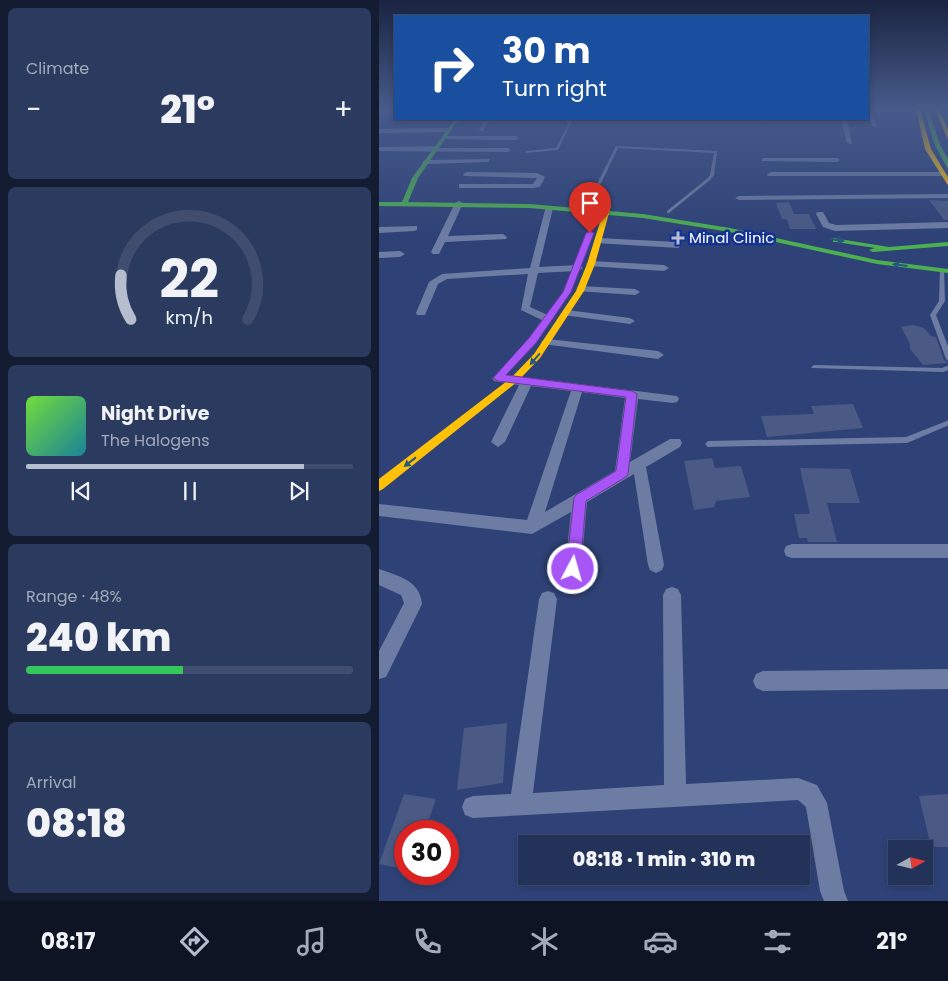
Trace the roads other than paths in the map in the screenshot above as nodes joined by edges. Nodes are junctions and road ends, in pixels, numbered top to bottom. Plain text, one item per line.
1 (400, 151) edge
2 (433, 151) edge
3 (536, 151) edge
4 (616, 151) edge
5 (696, 151) edge
6 (939, 151) edge
7 (526, 152) dead end
8 (832, 153) dead end
9 (394, 160) dead end
10 (488, 160) dead end
11 (763, 160) dead end
12 (837, 160) junction
13 (425, 162) junction
14 (945, 170) edge
15 (771, 174) dead end
16 (846, 174) junction
17 (507, 175) junction
18 (851, 181) dead end
19 (948, 185) edge
20 (462, 186) junction
21 (500, 186) junction
22 (948, 196) edge
23 (739, 198) dead end
24 (379, 200) edge
25 (457, 200) junction
26 (406, 201) junction
27 (379, 204) edge
28 (600, 207) junction
29 (549, 208) junction
30 (669, 212) junction
31 (820, 214) dead end
32 (948, 225) edge
33 (415, 228) dead end
34 (379, 230) edge
35 (764, 232) junction
36 (503, 236) dead end
37 (443, 239) junction
38 (598, 240) junction
39 (948, 244) edge
40 (678, 245) dead end
41 (886, 247) junction
42 (436, 252) dead end
43 (833, 252) junction
44 (400, 254) dead end
45 (379, 255) edge
46 (591, 264) junction
47 (578, 268) junction
48 (664, 268) dead end
49 (533, 270) junction
50 (945, 271) edge
51 (581, 289) junction
52 (635, 292) dead end
53 (421, 313) dead end
54 (567, 313) junction
55 (548, 319) junction
56 (630, 321) dead end
57 (538, 333) dead end
58 (547, 342) junction
59 (658, 355) dead end
60 (948, 359) edge
61 (814, 367) dead end
62 (948, 367) edge
63 (511, 377) junction
64 (578, 387) junction
65 (632, 394) junction
66 (673, 399) dead end
67 (948, 422) edge
68 (416, 442) dead end
69 (498, 442) dead end
70 (675, 443) dead end
71 (708, 444) dead end
72 (639, 464) junction
73 (622, 474) junction
74 (379, 486) edge
75 (580, 498) junction
76 (379, 510) edge
77 (532, 527) junction
78 (791, 551) dead end
79 (948, 551) edge
80 (656, 565) dead end
81 (573, 569) dead end
82 (379, 578) edge
83 (672, 595) dead end
84 (547, 599) dead end
85 (379, 669) edge
86 (948, 679) edge
87 (763, 681) dead end
88 (675, 796) junction
89 (521, 804) junction
90 (473, 807) dead end
91 (836, 901) edge

1 - 9 street
2 - 13 street
3 - 7 lane
4 - 28 lane
5 - 30 lane
6 - 14 street, bridge
8 - 12 street
10 - 13 street
11 - 12 street
12 - 16 street
13 - 26 street
14 - 16 street
14 - 19 street
15 - 16 street
16 - 18 street
17 - 20 street
17 - 21 street
17 - 21 street
20 - 21 street
20 - 25 street
22 - 23 street
24 - 26 street
25 - 26 street
25 - 28 street
25 - 29 street
25 - 37 street
26 - 27 street
28 - 29 street
28 - 30 street
28 - 35 street
28 - 38 street
28 - 47 street
29 - 49 street
30 - 35 street
31 - 32 street
33 - 34 street
35 -> 41 street
35 - 43 street
36 - 37 street
37 - 42 street
38 - 40 street
38 - 46 street
39 - 41 street
41 - 43 street
50 -> 43 street
44 - 45 street
46 - 48 street
46 - 51 street
47 - 49 street
47 - 55 street
49 - 53 street
49 - 55 street
50 - 60 lane
51 - 52 street
51 - 54 street
54 - 56 street
54 - 58 street
55 - 57 street
58 - 59 street
58 -> 63 street
61 - 62 lane
63 - 64 street
63 - 68 street
63 - 69 street
63 -> 74 street
64 - 65 street
64 - 77 street
65 - 66 street
65 - 73 street
67 - 71 lane
70 - 72 street
72 - 73 street
72 - 80 street
73 - 75 street
75 - 77 street
75 - 81 street
76 - 77 street
78 - 79 street
82 - 85 street
83 - 88 street
84 - 89 street
86 - 87 street
88 - 89 street
88 - 91 street
89 - 90 street

